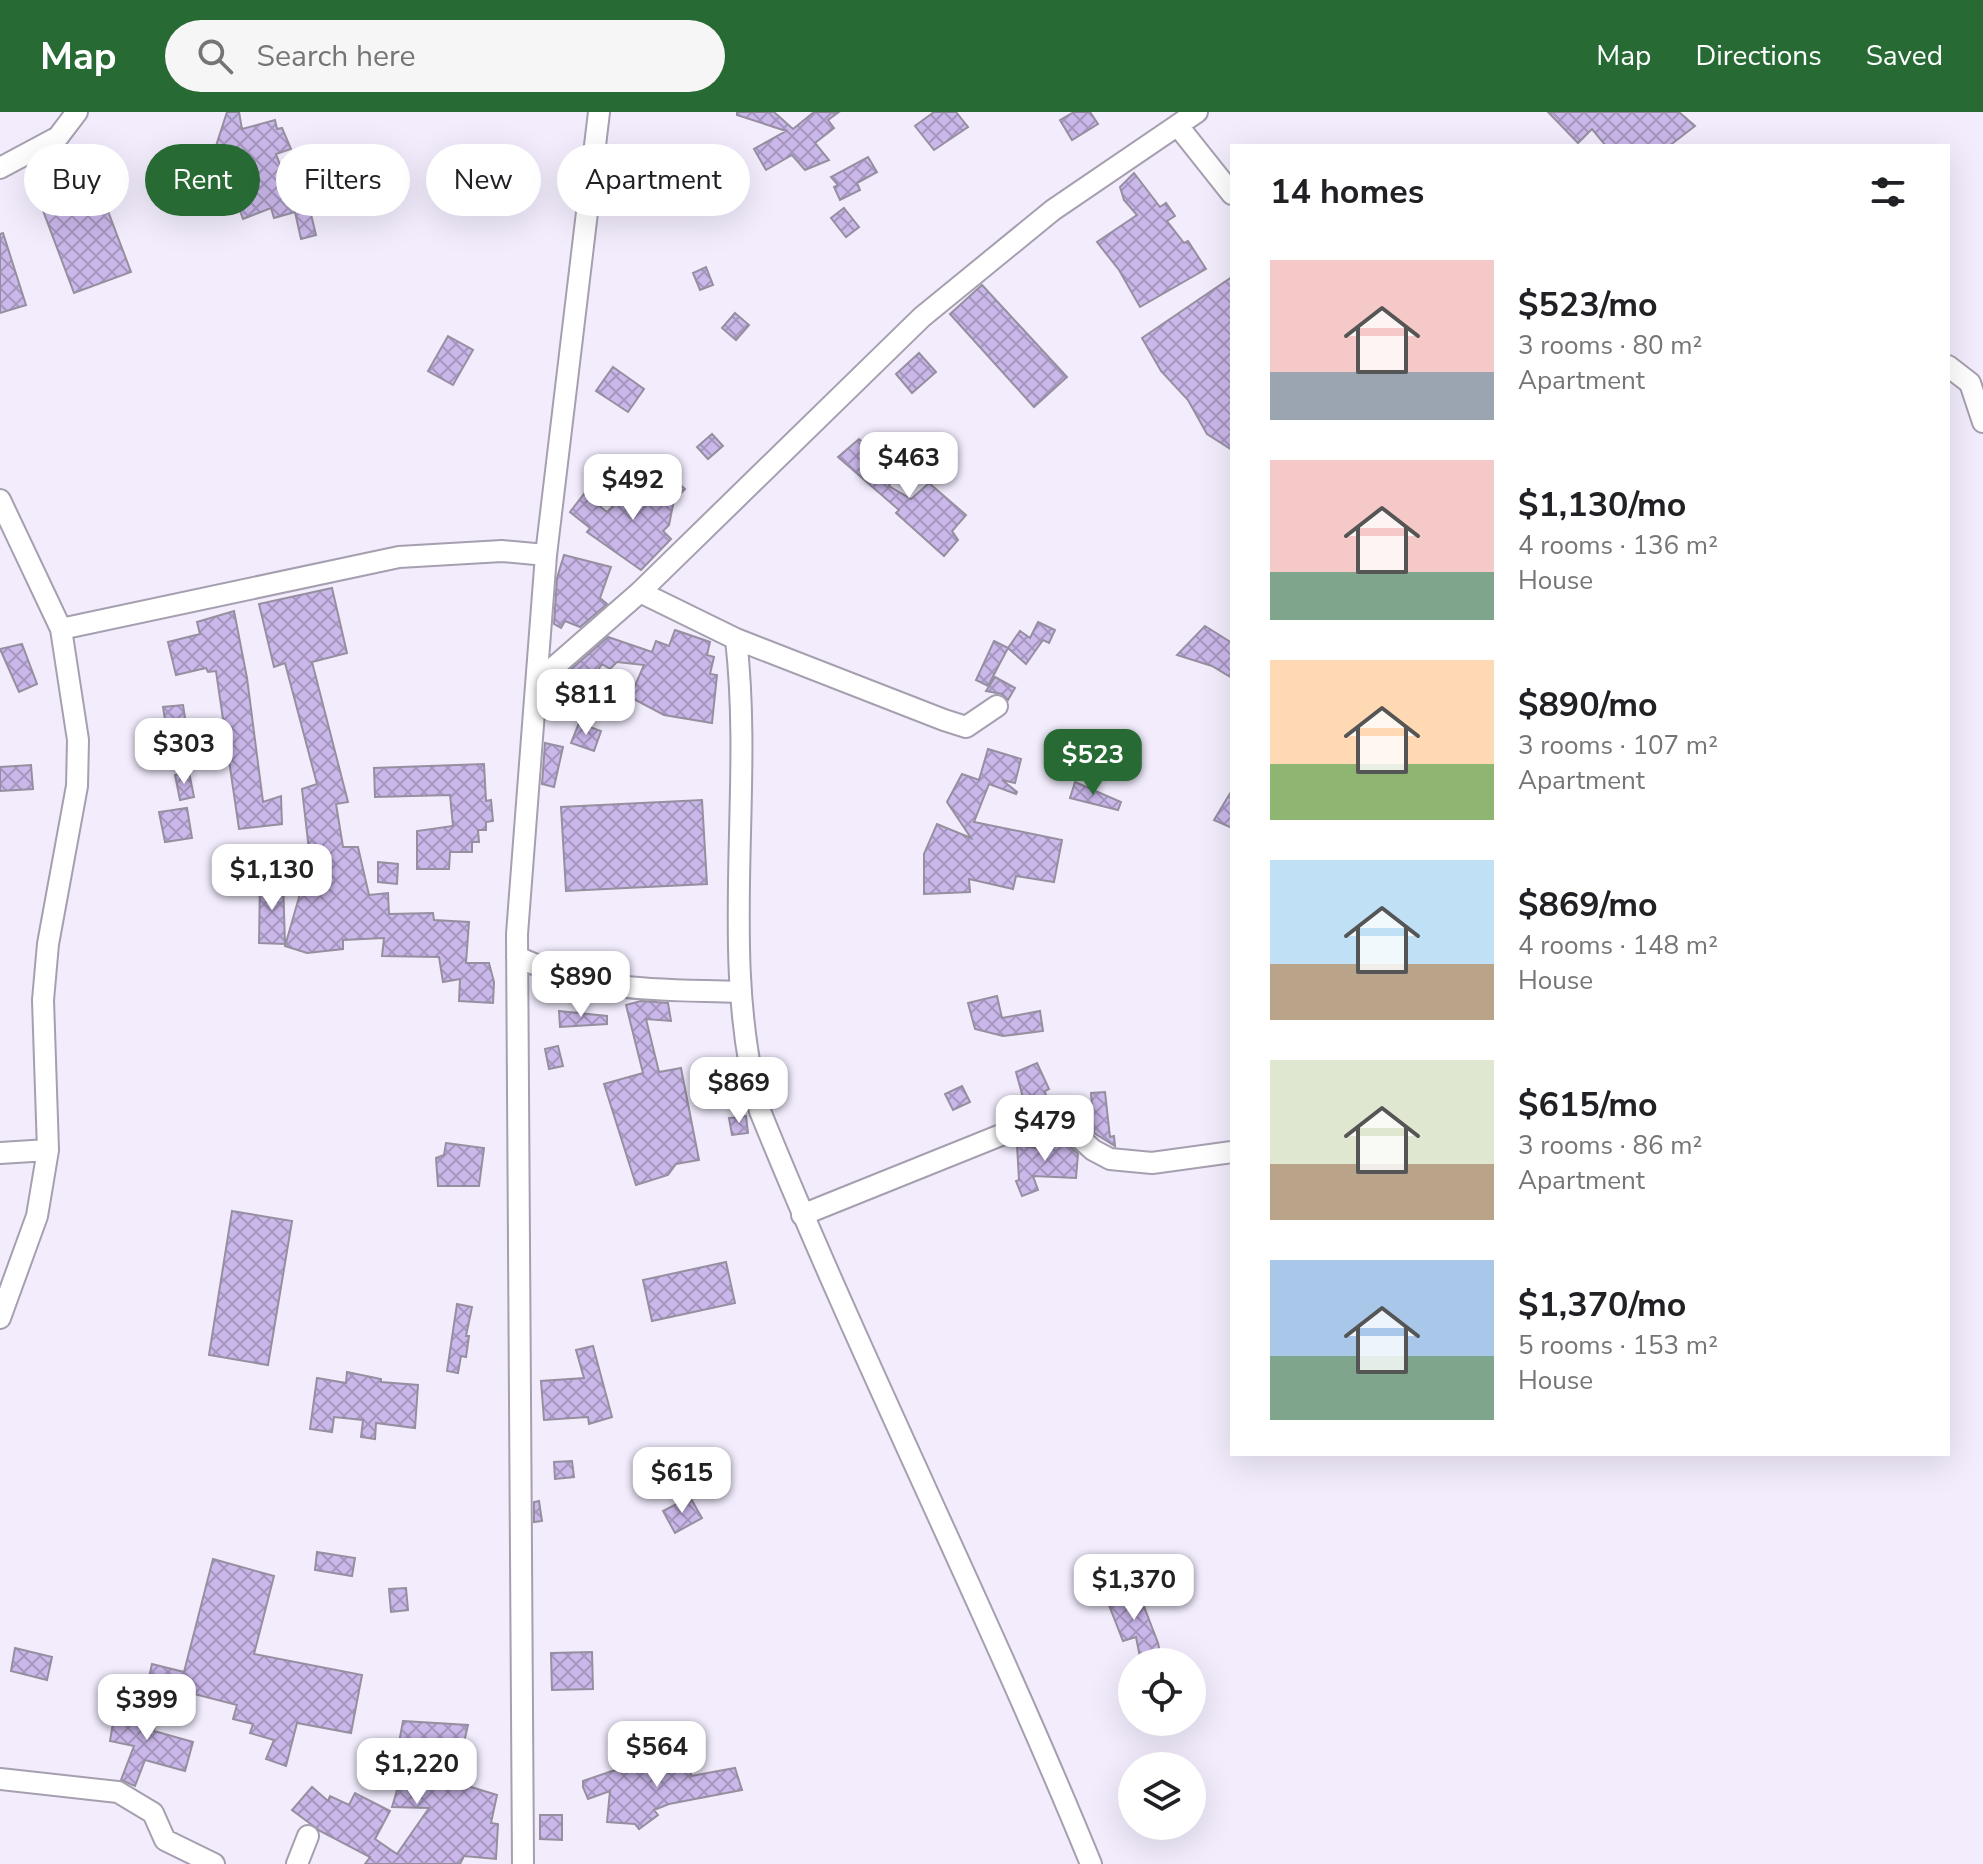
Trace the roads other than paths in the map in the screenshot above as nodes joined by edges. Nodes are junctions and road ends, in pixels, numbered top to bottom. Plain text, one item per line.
1 (77, 112) edge
2 (599, 112) edge
3 (1197, 112) edge
4 (1178, 126) junction
5 (0, 168) edge
6 (1230, 191) edge
7 (1950, 368) edge
8 (1983, 422) edge
9 (0, 500) edge
10 (546, 555) junction
11 (640, 592) junction
12 (61, 629) junction
13 (736, 639) junction
14 (537, 682) junction
15 (997, 706) dead end
16 (517, 957) junction
17 (739, 992) junction
18 (48, 1150) junction
19 (1230, 1152) edge
20 (0, 1153) edge
21 (802, 1215) junction
22 (0, 1318) edge
23 (0, 1779) edge
24 (308, 1836) dead end
25 (214, 1864) edge
26 (297, 1864) edge
27 (523, 1864) edge
28 (1091, 1864) edge

1 - 5 street
2 - 10 street
3 - 4 street
4 - 6 street
4 - 11 street
7 - 8 street
9 - 12 street
10 - 12 street
10 - 14 street
11 - 13 street
11 - 14 street
12 - 18 street
13 - 15 street
13 - 17 street
14 - 16 street
16 - 17 street
16 - 27 street
17 - 21 street
18 - 20 street
18 - 22 street
19 - 21 street
21 - 28 street
23 - 25 street
24 - 26 street

